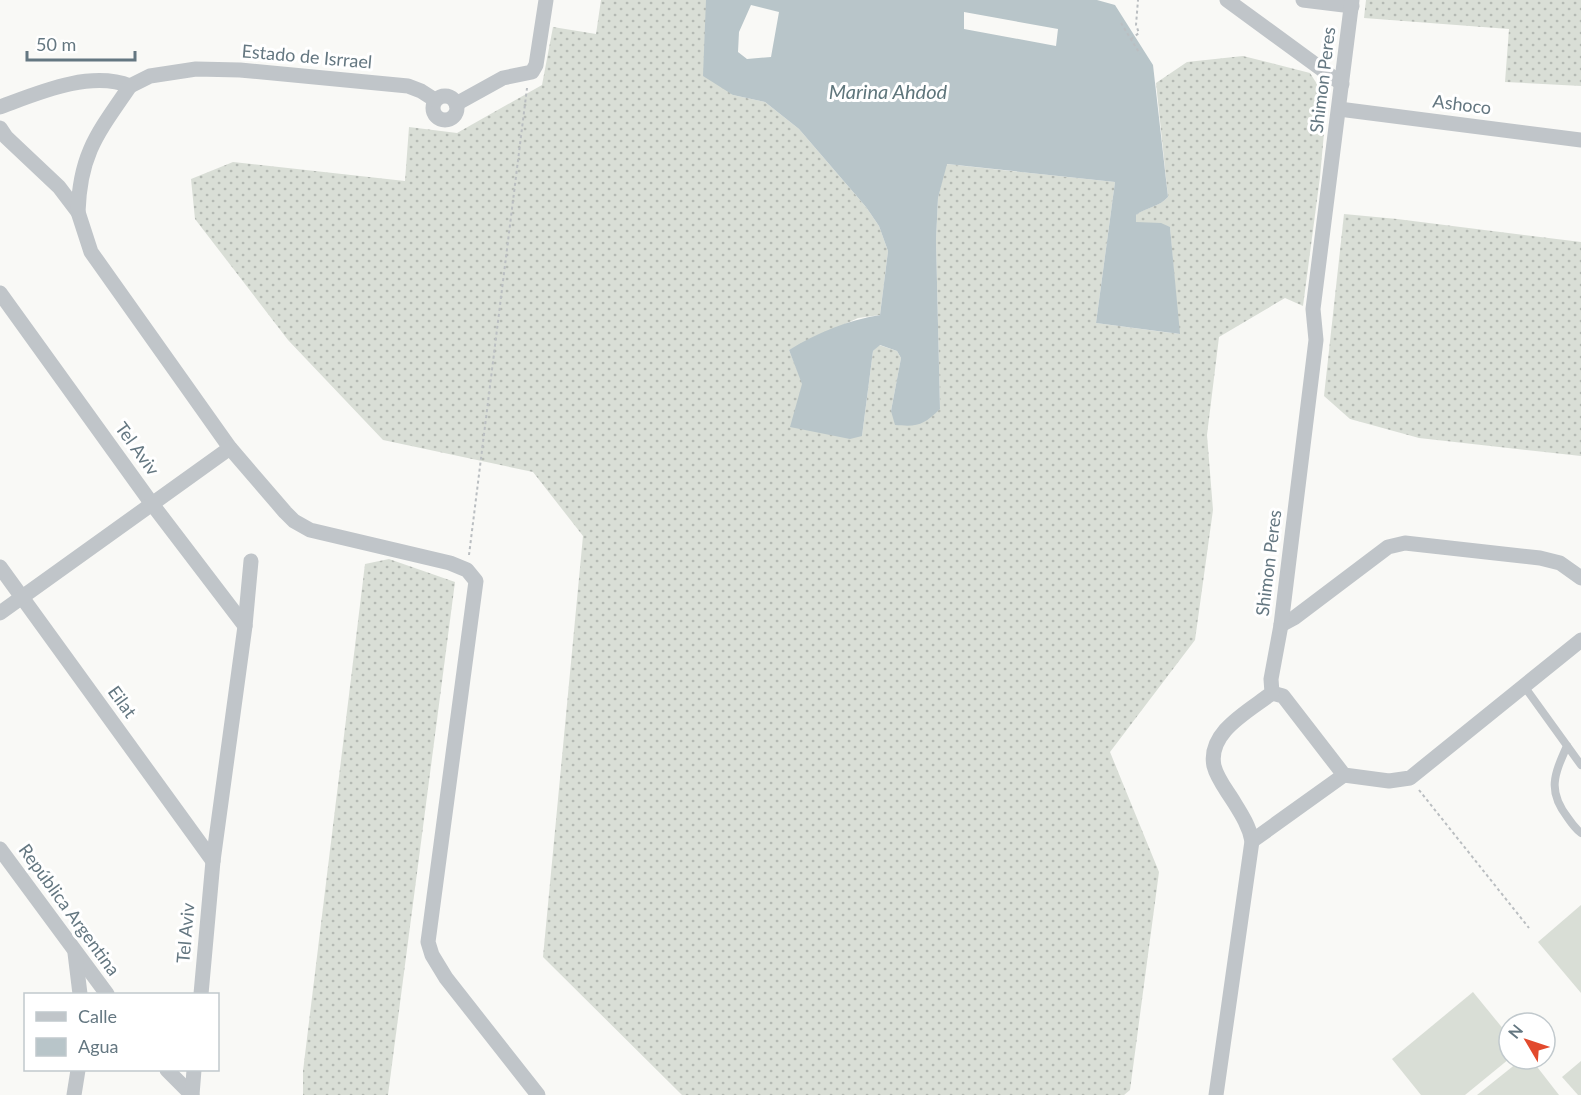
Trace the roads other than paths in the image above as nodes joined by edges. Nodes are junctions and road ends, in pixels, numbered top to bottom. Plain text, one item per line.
1 (546, 0) edge
2 (1227, 0) edge
3 (1303, 0) edge
4 (1352, 3) edge
5 (1342, 84) junction
6 (130, 86) junction
7 (435, 100) junction
8 (456, 104) junction
9 (0, 107) edge
10 (1339, 109) junction
11 (0, 128) edge
12 (1581, 140) edge
13 (78, 212) junction
14 (0, 293) edge
15 (230, 448) junction
16 (152, 504) junction
17 (252, 561) dead end
18 (0, 567) edge
19 (1581, 578) edge
20 (22, 597) junction
21 (0, 614) edge
22 (1281, 625) junction
23 (244, 626) junction
24 (1581, 640) edge
25 (1524, 686) junction
26 (1272, 693) junction
27 (1567, 746) junction
28 (1581, 765) edge
29 (1344, 775) junction
30 (1581, 833) edge
31 (1252, 841) junction
32 (0, 849) edge
33 (213, 861) junction
34 (74, 950) junction
35 (80, 993) edge
36 (106, 993) edge
37 (201, 993) edge
38 (78, 1071) edge
39 (168, 1071) edge
40 (194, 1071) edge
41 (74, 1095) edge
42 (192, 1095) edge
43 (538, 1095) edge
44 (1216, 1095) edge

1 - 8 street
2 - 5 street
3 - 4 street
4 - 5 street, Shimon Peres
5 - 10 street, Shimon Peres
6 - 7 street, Estado de Isrrael
6 - 9 street
6 - 13 street
7 - 8 street
7 - 8 street
10 - 12 street, Ashoco
10 - 22 street, Shimon Peres
11 - 13 street
13 - 15 street
14 - 16 street, Tel Aviv
15 - 16 street
15 - 43 street
16 - 20 street
16 - 23 street, Tel Aviv
17 - 23 street, Tel Aviv
18 - 20 street, Eilat
19 - 22 street
20 - 21 street
20 - 33 street, Eilat
22 - 26 street, Shimon Peres
23 - 33 street, Tel Aviv
24 - 25 street
25 - 27 lane
25 - 29 street
26 - 29 street
26 - 31 street
27 - 28 lane
27 - 30 lane
29 - 31 street
31 - 44 street
32 - 34 street, República Argentina
33 - 37 street, Tel Aviv
34 - 35 street
34 - 36 street, República Argentina
38 - 41 street
39 - 42 street
40 - 42 street

